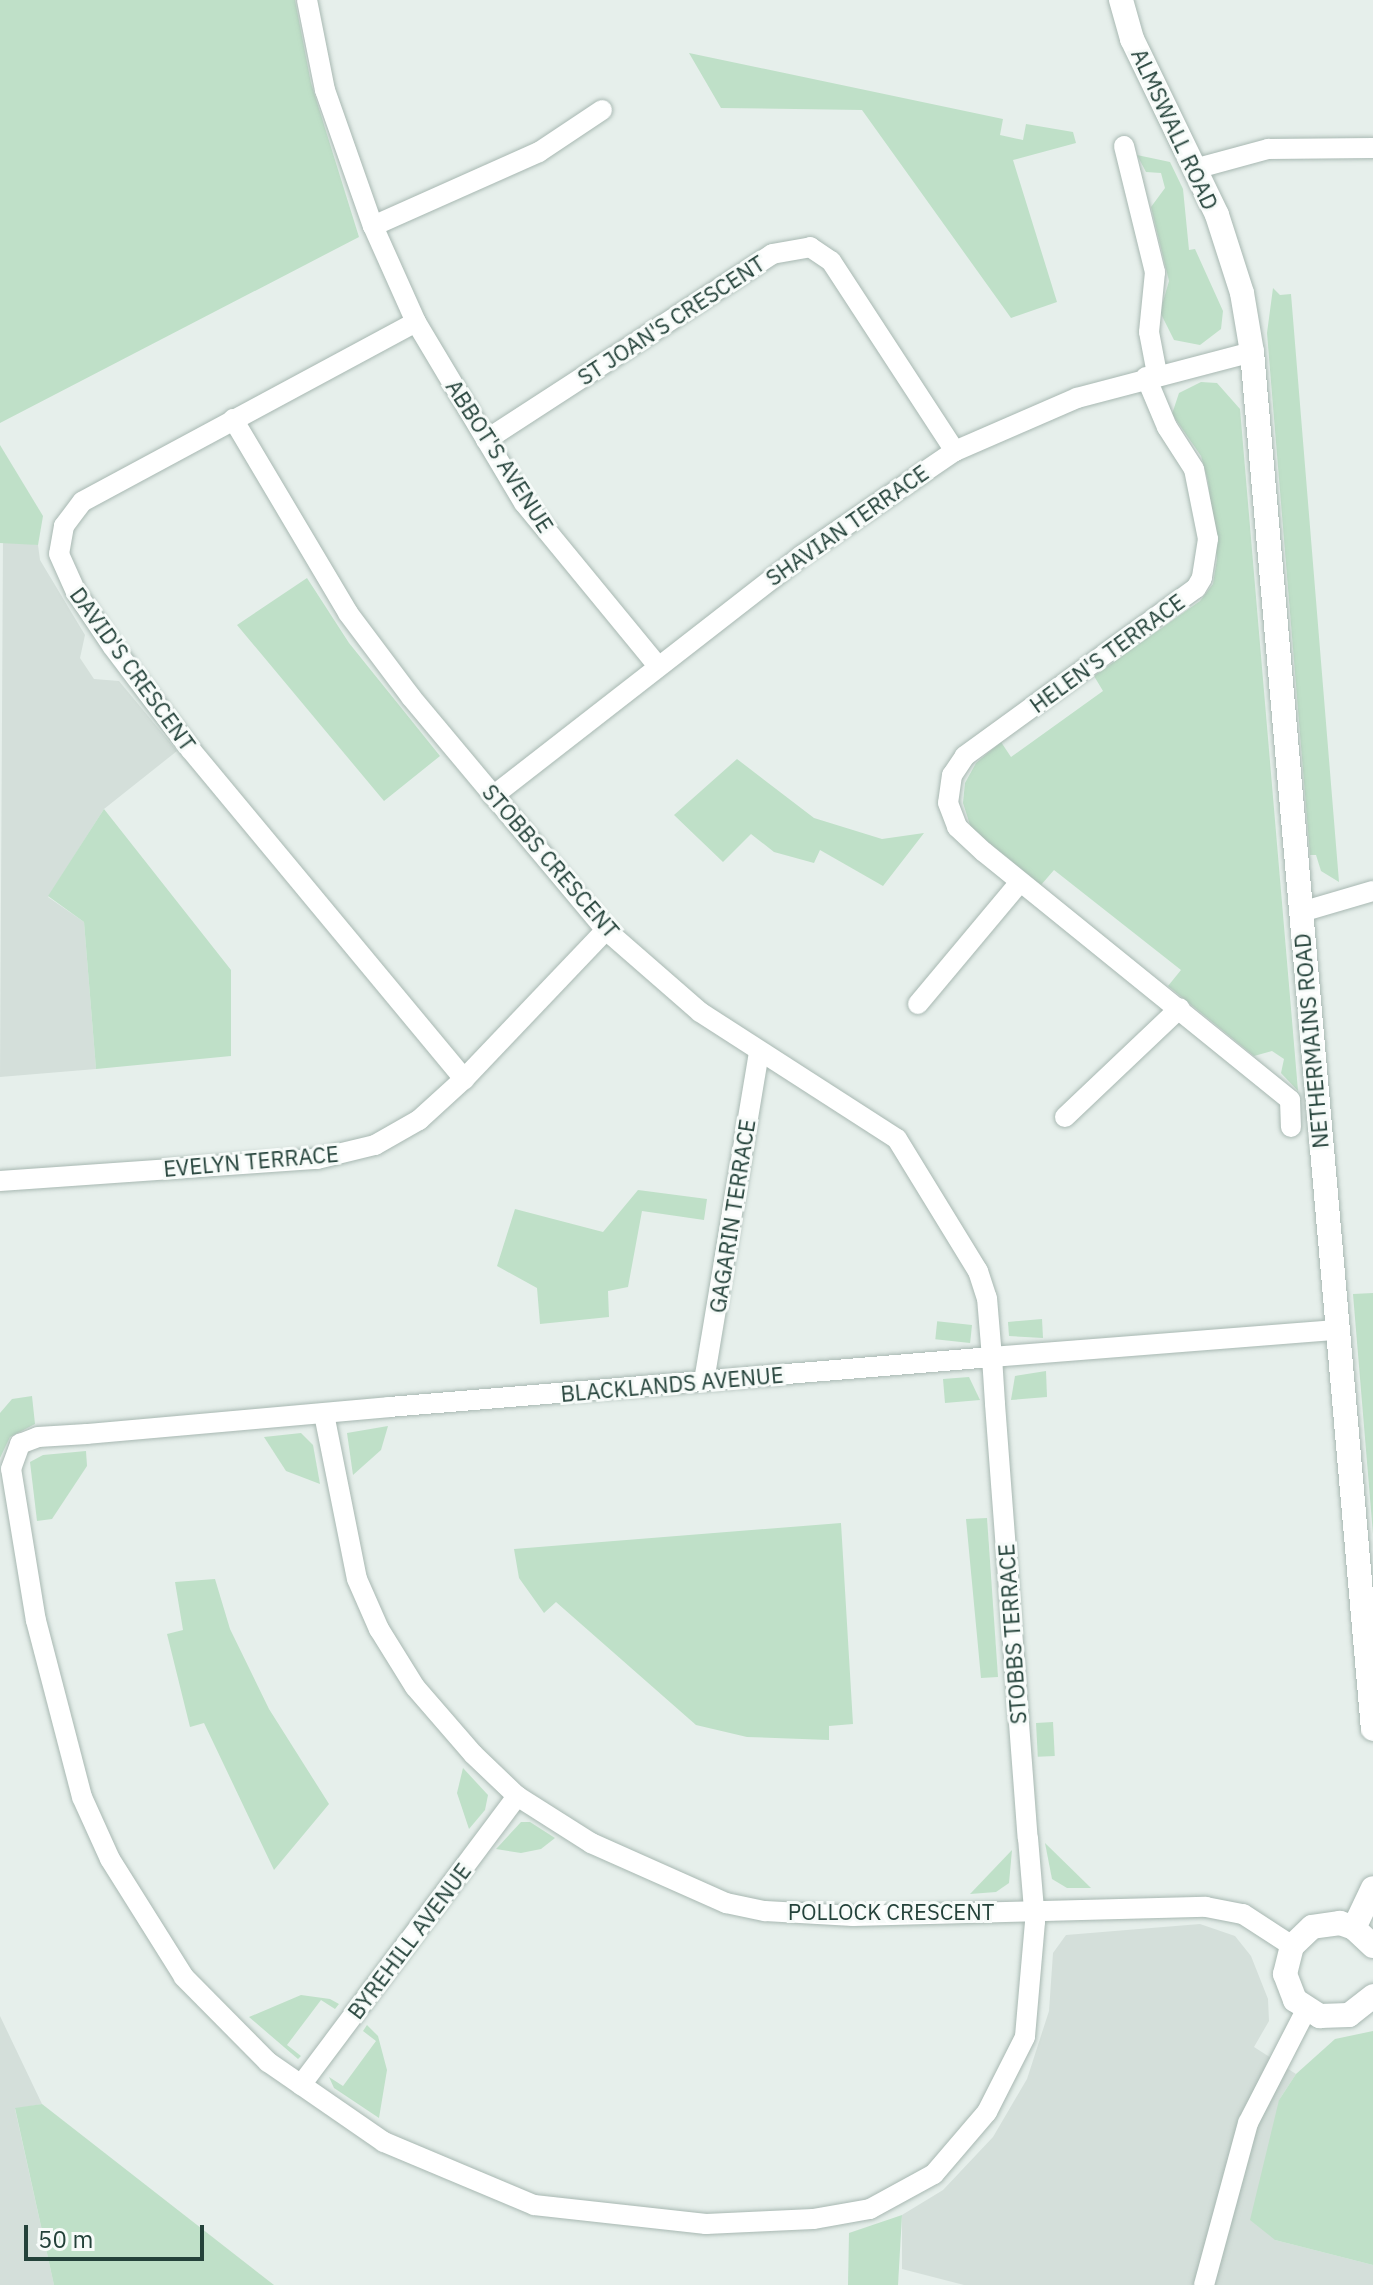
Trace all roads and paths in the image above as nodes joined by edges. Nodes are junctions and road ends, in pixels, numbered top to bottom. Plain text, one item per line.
1 (307, 0) edge
2 (1121, 0) edge
3 (602, 110) dead end
4 (1124, 146) dead end
5 (1373, 148) edge
6 (1198, 168) junction
7 (373, 226) junction
8 (416, 322) junction
9 (1252, 352) junction
10 (1152, 375) junction
11 (233, 419) junction
12 (486, 440) junction
13 (955, 451) junction
14 (658, 666) junction
15 (493, 796) junction
16 (1020, 882) junction
17 (1373, 891) edge
18 (1301, 912) junction
19 (606, 930) junction
20 (918, 1004) dead end
21 (1180, 1008) junction
22 (759, 1052) junction
23 (464, 1079) junction
24 (1065, 1117) dead end
25 (1291, 1127) dead end
26 (0, 1181) edge
27 (1336, 1330) junction
28 (992, 1357) junction
29 (704, 1381) junction
30 (324, 1414) junction
31 (14, 1453) joint
32 (1373, 1729) edge
33 (517, 1796) junction
34 (1373, 1888) edge
35 (1034, 1910) junction
36 (1354, 1928) junction
37 (1292, 1946) junction
38 (1373, 1946) edge
39 (1373, 1997) edge
40 (1306, 2010) junction
41 (301, 2085) junction
42 (1204, 2285) edge

1 - 7 street, ABBOT'S AVENUE
2 - 6 main road, ALMSWALL ROAD
3 - 7 street
4 - 10 street, HELEN'S TERRACE
5 - 6 street
6 - 9 main road, ALMSWALL ROAD
7 - 8 street, ABBOT'S AVENUE
8 - 11 street, DAVID'S CRESCENT
8 - 12 street, ABBOT'S AVENUE
9 - 10 street, SHAVIAN TERRACE
9 - 18 main road, NETHERMAINS ROAD
10 - 13 street, SHAVIAN TERRACE
10 - 16 street, HELEN'S TERRACE
11 - 15 street, STOBBS CRESCENT
11 - 23 street, DAVID'S CRESCENT
12 - 13 street, ST JOAN'S CRESCENT
12 - 14 street, ABBOT'S AVENUE
13 - 14 street, SHAVIAN TERRACE
14 - 15 street, SHAVIAN TERRACE
15 - 19 street, STOBBS CRESCENT
16 - 20 street
16 - 21 street, HELEN'S TERRACE
17 - 18 street
18 - 27 main road, NETHERMAINS ROAD
19 - 22 street, STOBBS CRESCENT
19 - 23 street, EVELYN TERRACE
21 - 24 street
21 - 25 street, HELEN'S TERRACE
22 - 28 street, STOBBS CRESCENT
22 - 29 street, GAGARIN TERRACE
23 - 26 street, EVELYN TERRACE
27 - 28 street, BLACKLANDS AVENUE
27 - 32 main road, NETHERMAINS ROAD
28 - 29 street, BLACKLANDS AVENUE
28 - 35 street, STOBBS TERRACE
29 - 30 street, BLACKLANDS AVENUE
30 - 31 street, BLACKLANDS AVENUE
30 - 33 street, POLLOCK CRESCENT
31 - 41 street, STOBBS TERRACE
33 - 35 street, POLLOCK CRESCENT
33 - 41 street, BYREHILL AVENUE
34 - 36 main road
35 - 37 street, POLLOCK CRESCENT
35 - 41 street, STOBBS TERRACE
36 - 37 main road
36 - 38 main road
37 - 40 main road
39 - 40 main road
40 - 42 street

